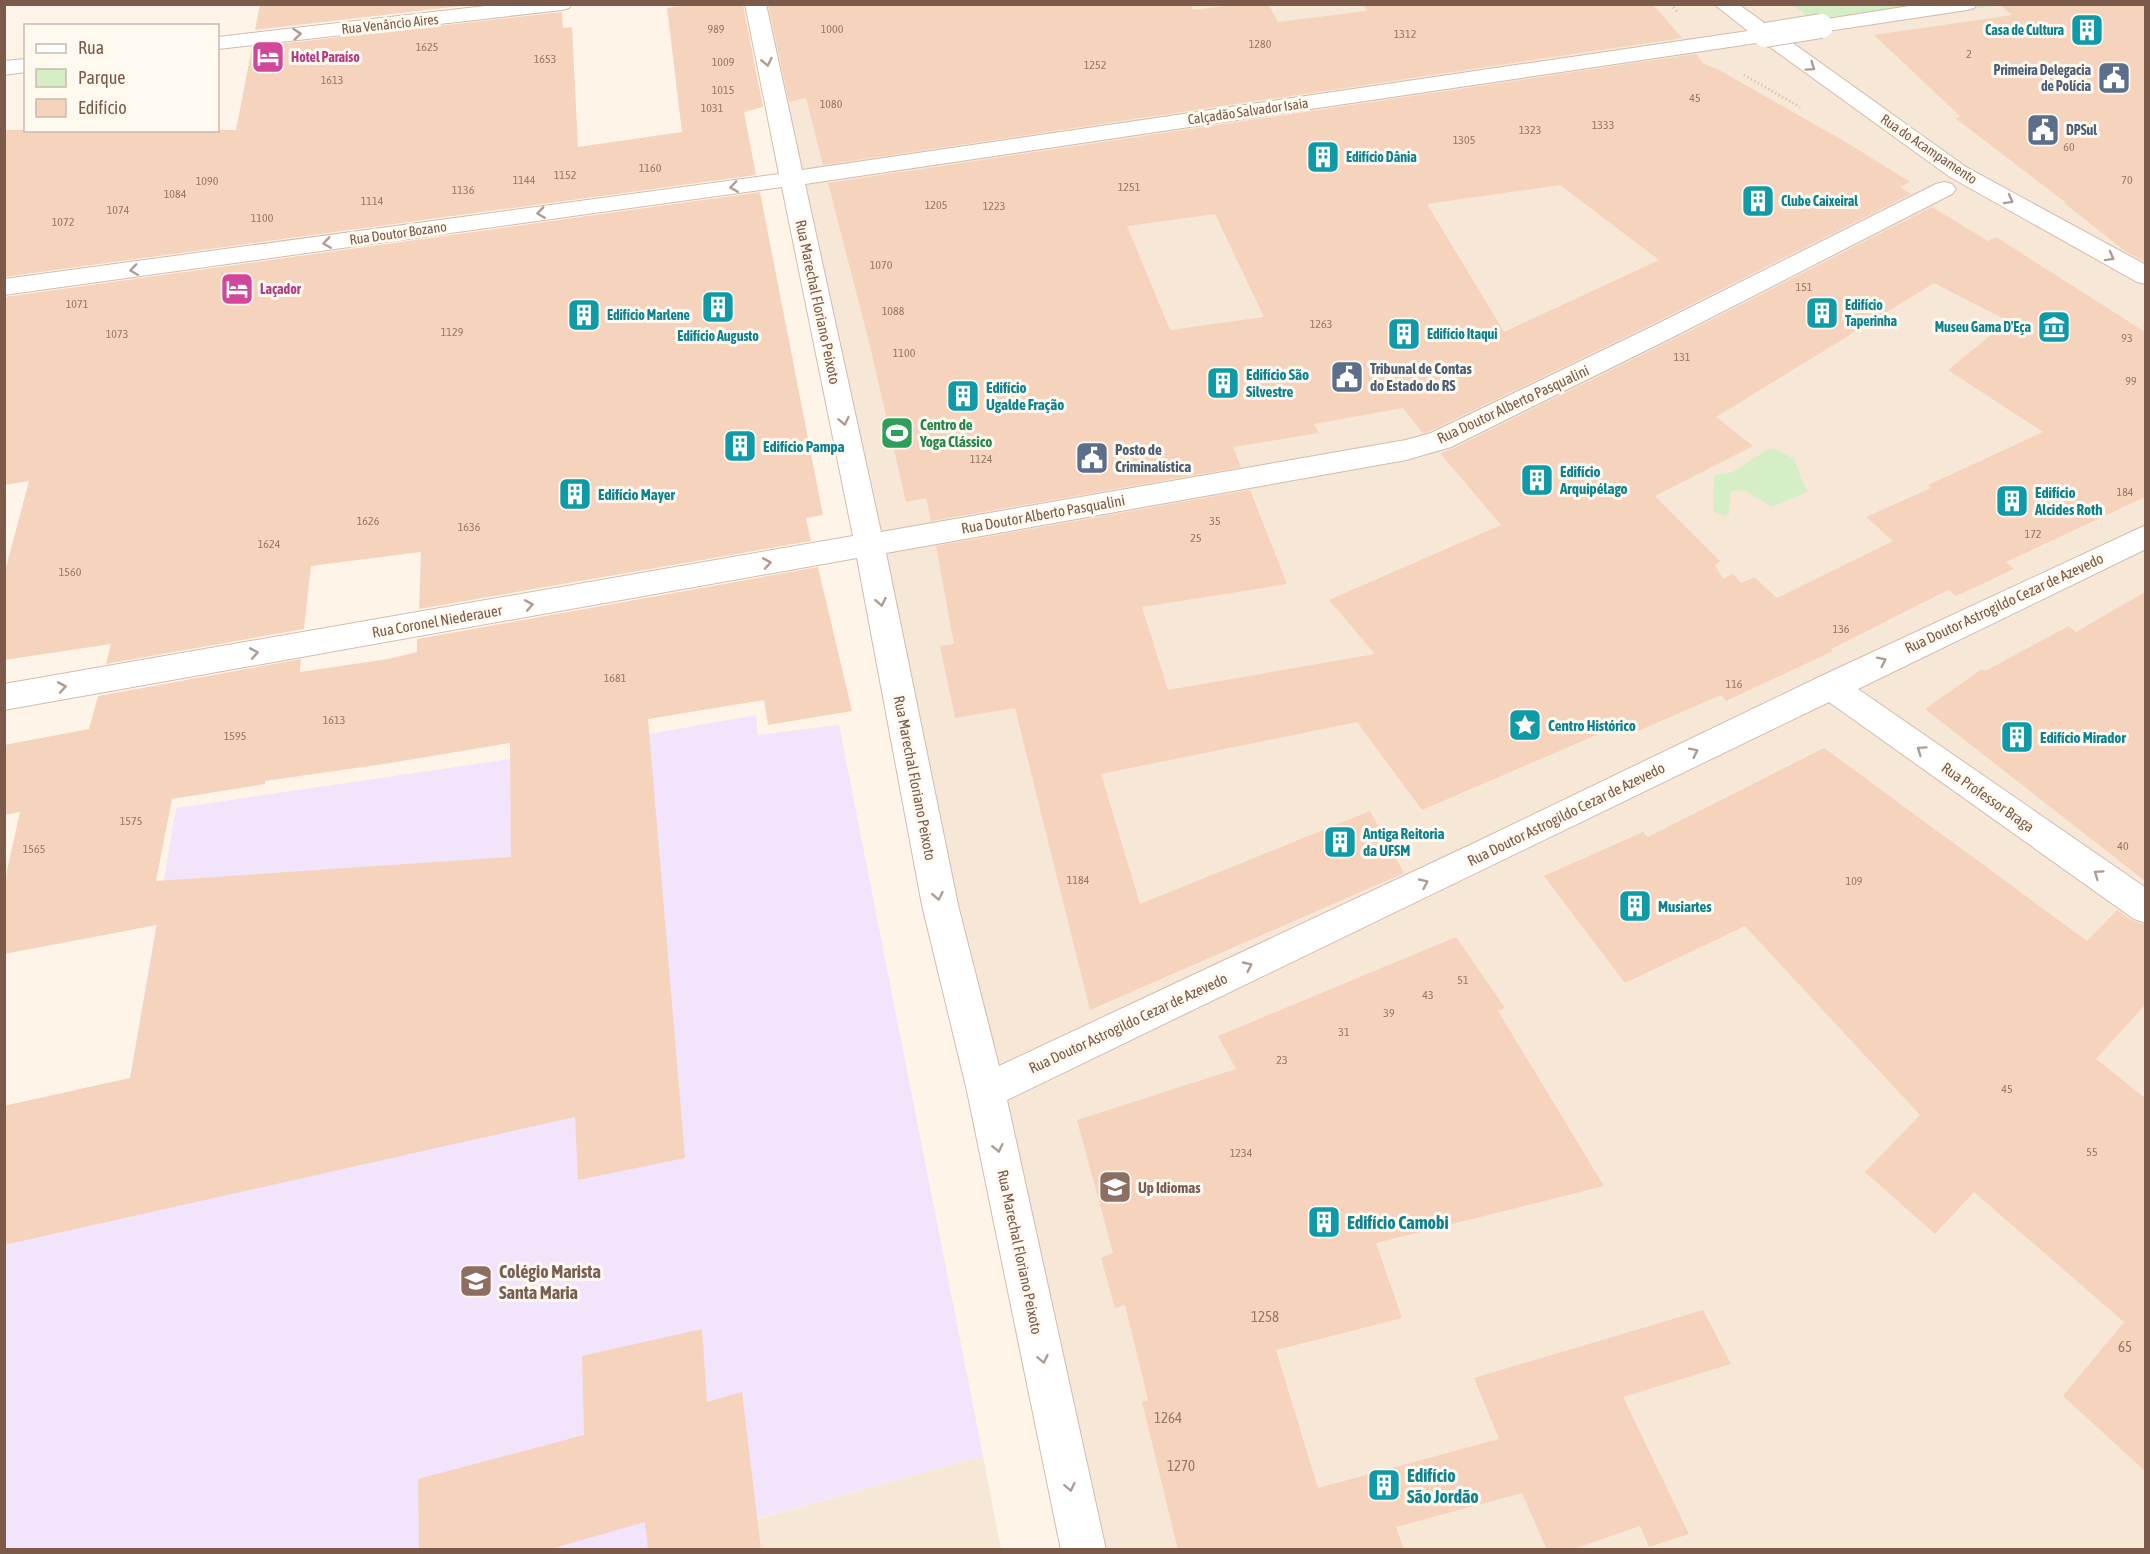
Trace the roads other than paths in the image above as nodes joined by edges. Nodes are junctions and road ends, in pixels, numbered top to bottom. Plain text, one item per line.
1 (562, 4) edge
2 (755, 4) edge
3 (1724, 4) edge
4 (1967, 4) edge
5 (219, 43) edge
6 (24, 65) edge
7 (4, 68) edge
8 (792, 179) junction
9 (1944, 189) dead end
10 (2145, 276) edge
11 (4, 287) edge
12 (2145, 536) edge
13 (870, 544) junction
14 (1830, 686) junction
15 (4, 697) edge
16 (2145, 908) edge
17 (986, 1091) junction
18 (1084, 1550) edge

5 -> 1 street, Rua Venâncio Aires
2 -> 8 street, Rua Marechal Floriano Peixoto
3 -> 10 street, Rua do Acampamento
4 - 8 street, Calçadão Salvador Isaia, bridge
6 - 7 street
8 -> 11 street, Rua Doutor Bozano
8 -> 13 street, Rua Marechal Floriano Peixoto
9 - 13 street, Rua Doutor Alberto Pasqualini
14 -> 12 street, Rua Doutor Astrogildo Cezar de Azevedo
15 -> 13 street, Rua Coronel Niederauer
13 -> 17 street, Rua Marechal Floriano Peixoto
16 -> 14 street, Rua Professor Braga
17 -> 14 street, Rua Doutor Astrogildo Cezar de Azevedo
17 -> 18 street, Rua Marechal Floriano Peixoto

